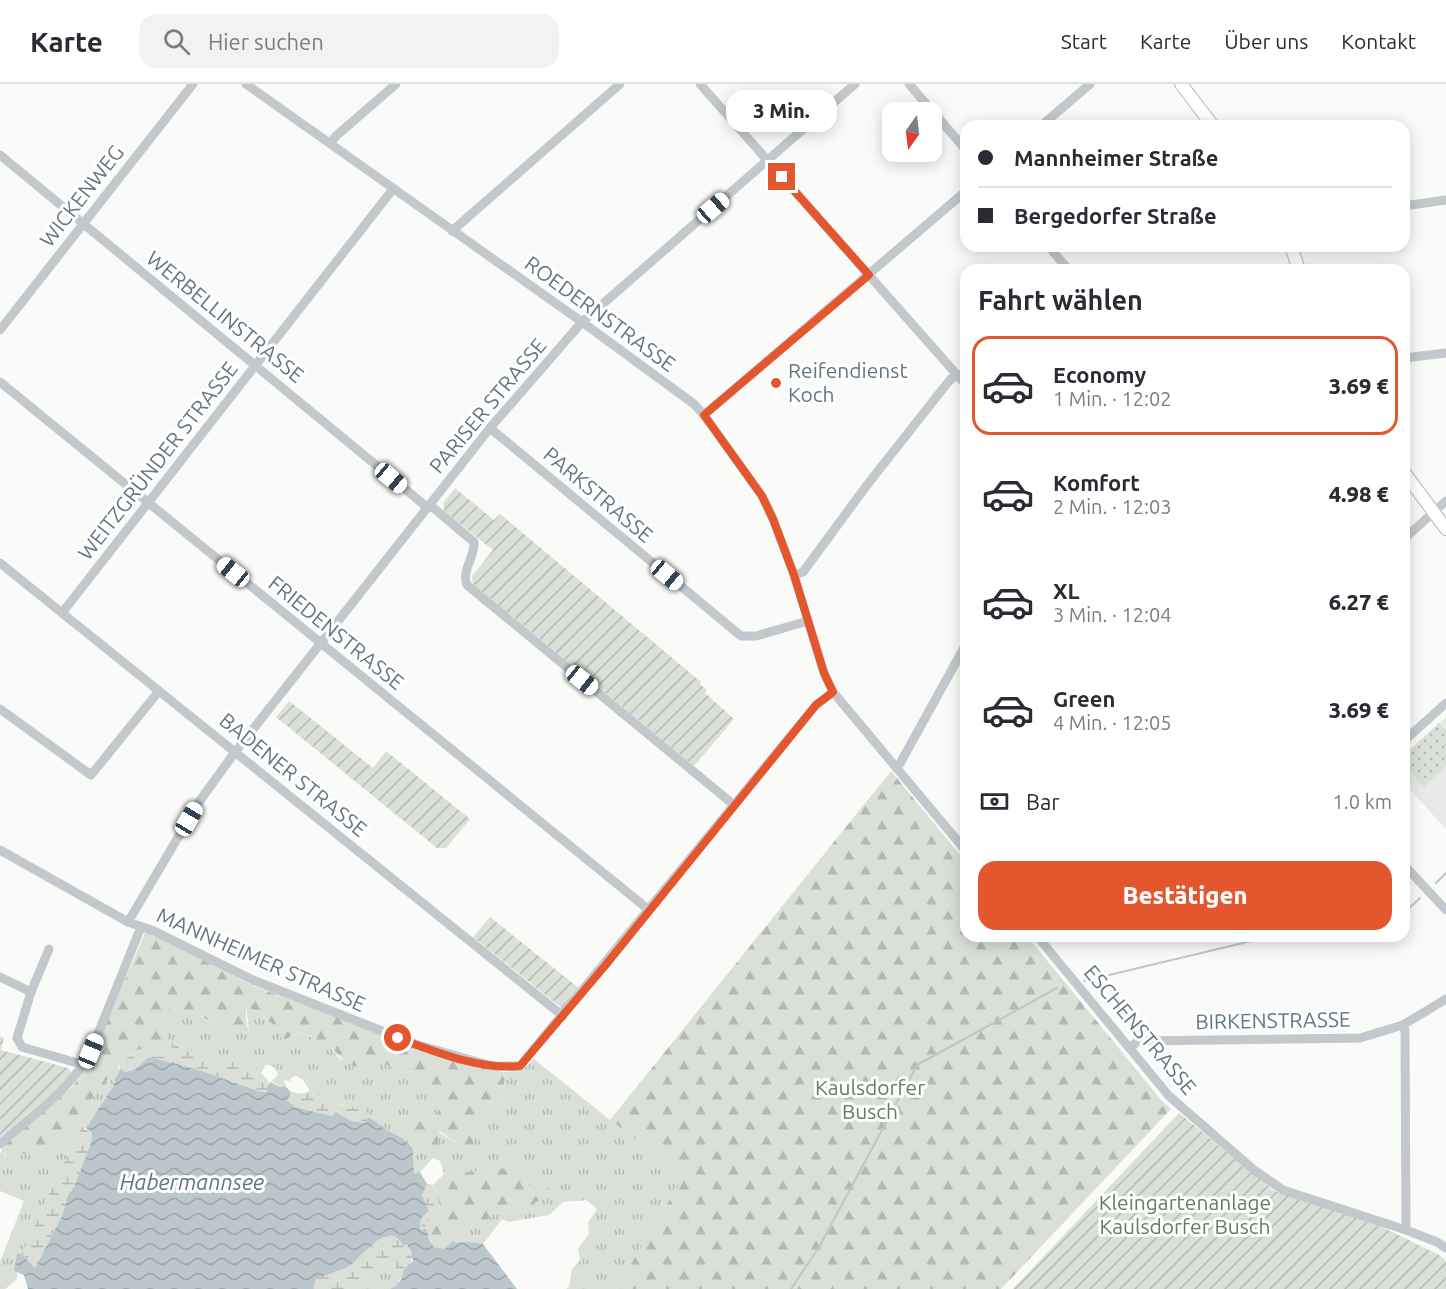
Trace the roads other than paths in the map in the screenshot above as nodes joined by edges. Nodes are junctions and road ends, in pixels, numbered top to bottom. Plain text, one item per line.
1 (193, 84) edge
2 (246, 84) edge
3 (396, 84) edge
4 (620, 84) edge
5 (700, 84) edge
6 (855, 84) edge
7 (909, 84) edge
8 (1090, 84) edge
9 (1181, 84) edge
10 (1048, 120) edge
11 (1208, 120) edge
12 (960, 143) edge
13 (330, 144) junction
14 (0, 154) edge
15 (767, 161) junction
16 (393, 189) junction
17 (960, 196) edge
18 (1446, 200) edge
19 (1410, 205) edge
20 (83, 223) junction
21 (452, 231) junction
22 (1053, 252) edge
23 (1064, 264) edge
24 (869, 275) junction
25 (582, 322) junction
26 (0, 330) edge
27 (1446, 353) edge
28 (1410, 357) edge
29 (256, 365) junction
30 (957, 374) junction
31 (960, 378) edge
32 (0, 382) edge
33 (704, 415) junction
34 (490, 428) junction
35 (1410, 480) edge
36 (1446, 501) edge
37 (148, 503) junction
38 (429, 507) junction
39 (1434, 513) junction
40 (1446, 529) edge
41 (1410, 534) edge
42 (0, 563) edge
43 (794, 575) junction
44 (62, 613) junction
45 (808, 621) junction
46 (321, 644) junction
47 (960, 655) edge
48 (159, 691) junction
49 (833, 692) junction
50 (1446, 703) edge
51 (0, 709) edge
52 (1410, 736) edge
53 (235, 752) junction
54 (897, 769) junction
55 (734, 805) junction
56 (960, 844) edge
57 (0, 850) edge
58 (1410, 871) edge
59 (649, 910) junction
60 (1446, 910) edge
61 (128, 922) junction
62 (141, 927) junction
63 (1042, 942) edge
64 (49, 949) dead end
65 (0, 977) edge
66 (31, 992) junction
67 (1446, 999) edge
68 (563, 1016) junction
69 (1403, 1025) junction
70 (1130, 1048) junction
71 (84, 1065) junction
72 (0, 1144) edge
73 (1406, 1230) junction
74 (1446, 1248) edge

1 - 20 street, WICKENWEG
2 - 13 street, ROEDERNSTRASSE
3 - 13 street
4 - 21 street
5 - 15 street
6 - 15 street, PARISER STRASSE
7 - 12 street
8 - 10 street
9 - 11 street
13 - 16 street, ROEDERNSTRASSE
14 - 20 street, WERBELLINSTRASSE
15 - 24 street
15 - 25 street, PARISER STRASSE
16 - 21 street, ROEDERNSTRASSE
16 - 29 street, WEITZGRÜNDER STRASSE
17 - 24 street
18 - 19 street
20 - 26 street, WICKENWEG
20 - 29 street, WERBELLINSTRASSE
21 - 25 street, ROEDERNSTRASSE
22 - 23 street
24 - 30 street
24 - 33 street
25 - 33 street, ROEDERNSTRASSE
25 - 34 street, PARISER STRASSE
27 - 28 street
29 - 37 street, WEITZGRÜNDER STRASSE
29 - 38 street, WERBELLINSTRASSE
30 - 31 street
30 - 43 street
32 - 37 street, FRIEDENSTRASSE
33 - 43 street, ROEDERNSTRASSE
34 - 38 street, PARISER STRASSE
34 - 45 street, PARKSTRASSE
35 - 39 street
36 - 39 street
37 - 44 street, WEITZGRÜNDER STRASSE
37 - 46 street, FRIEDENSTRASSE
38 - 46 street, PARISER STRASSE
38 - 55 street, WERBELLINSTRASSE
39 - 40 street
39 - 41 street
42 - 44 street, BADENER STRASSE
43 - 45 street, ROEDERNSTRASSE
44 - 48 street, BADENER STRASSE
45 - 49 street, ROEDERNSTRASSE
46 - 53 street, PARISER STRASSE
46 - 59 street, FRIEDENSTRASSE
47 - 54 street
48 - 51 street
48 - 53 street, BADENER STRASSE
49 - 54 street
49 - 55 street
50 - 52 street
53 - 61 street, PARISER STRASSE
53 - 68 street, BADENER STRASSE
54 - 56 street
55 - 59 street
57 - 61 street, MANNHEIMER STRASSE
58 - 60 street
59 - 68 street
61 - 62 street, MANNHEIMER STRASSE
62 - 68 street, MANNHEIMER STRASSE
62 - 71 street
63 - 70 street, ESCHENSTRASSE
64 - 66 street
65 - 66 street
66 - 71 street
67 - 69 street, BIRKENSTRASSE
69 - 70 street, BIRKENSTRASSE
69 - 73 street
70 - 73 street, ESCHENSTRASSE
71 - 72 street
73 - 74 street, ESCHENSTRASSE

